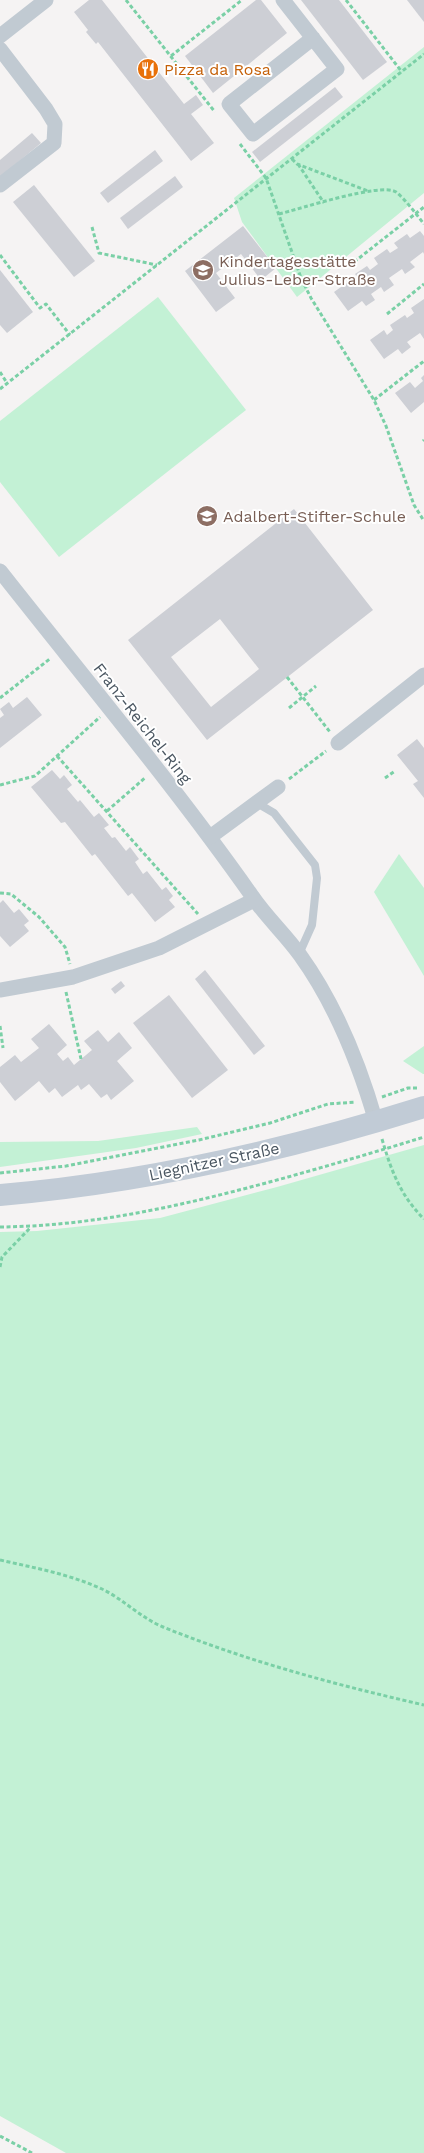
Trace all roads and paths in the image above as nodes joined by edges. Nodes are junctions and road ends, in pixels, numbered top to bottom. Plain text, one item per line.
1 (46, 0) edge
2 (126, 0) edge
3 (242, 0) edge
4 (283, 0) edge
5 (346, 0) edge
6 (0, 36) edge
7 (313, 38) junction
8 (0, 49) edge
9 (424, 54) edge
10 (171, 56) junction
11 (402, 72) junction
12 (217, 114) dead end
13 (234, 136) dead end
14 (292, 159) junction
15 (297, 164) junction
16 (266, 178) junction
17 (0, 186) edge
18 (368, 191) junction
19 (324, 203) junction
20 (424, 207) edge
21 (416, 213) junction
22 (279, 214) junction
23 (424, 224) edge
24 (92, 227) dead end
25 (0, 255) edge
26 (157, 265) junction
27 (349, 266) dead end
28 (424, 284) edge
29 (387, 314) dead end
30 (70, 335) junction
31 (424, 361) edge
32 (0, 372) edge
33 (7, 383) junction
34 (0, 389) edge
35 (374, 400) junction
36 (424, 521) edge
37 (0, 572) edge
38 (64, 649) junction
39 (424, 675) edge
40 (287, 677) dead end
41 (316, 686) dead end
42 (303, 697) junction
43 (0, 698) edge
44 (110, 708) junction
45 (289, 708) dead end
46 (338, 742) junction
47 (57, 756) junction
48 (157, 768) junction
49 (395, 771) dead end
50 (386, 778) dead end
51 (0, 785) edge
52 (278, 787) joint
53 (256, 803) junction
54 (106, 811) junction
55 (210, 838) junction
56 (0, 893) edge
57 (254, 900) junction
58 (207, 924) junction
59 (299, 954) junction
60 (69, 978) junction
61 (0, 990) edge
62 (0, 1026) edge
63 (3, 1048) dead end
64 (81, 1059) dead end
65 (424, 1088) edge
66 (424, 1106) edge
67 (373, 1111) junction
68 (424, 1137) edge
69 (385, 1150) junction
70 (0, 1173) edge
71 (0, 1195) edge
72 (424, 1219) edge
73 (31, 1226) junction
74 (0, 1227) edge
75 (0, 1267) edge
76 (0, 1560) edge
77 (424, 1705) edge
78 (0, 2136) edge
79 (32, 2153) edge

1 - 6 street
2 - 10 path
3 - 10 path
4 - 7 street
5 - 11 path
7 - 7 street
8 - 17 street
9 - 11 path
10 - 12 path
11 - 14 path
13 - 16 path
14 - 15 path
14 - 16 path
15 - 18 path
15 - 19 path
16 - 22 path
16 - 26 path
18 - 19 path
18 - 21 path
19 - 22 path
20 - 21 path
21 - 23 path
21 - 27 path
22 - 35 path
24 - 26 path
25 - 30 path
26 - 30 path
28 - 29 path
30 - 33 path
31 - 35 path
32 - 33 path
33 - 34 path
35 - 36 path
37 - 38 street, Franz-Reichel-Ring
38 - 43 path
38 - 44 street, Franz-Reichel-Ring
39 - 46 street
40 - 42 path
41 - 42 path
42 - 45 path
42 - 46 path
44 - 47 path
44 - 48 street, Franz-Reichel-Ring
46 - 52 path
47 - 51 path
47 - 54 path
48 - 54 path
48 - 55 street, Franz-Reichel-Ring
49 - 50 path
52 - 53 street
53 - 55 street
53 - 59 lane
54 - 58 path
55 - 57 street, Franz-Reichel-Ring
56 - 60 path
57 - 58 street
57 - 59 street, Franz-Reichel-Ring
58 - 60 street
59 - 67 street, Franz-Reichel-Ring
60 - 61 street
60 - 64 path
62 - 63 path
65 - 67 path
66 - 67 main road, Liegnitzer Straße
67 - 70 path
67 - 71 main road, Liegnitzer Straße
68 - 69 path
69 - 72 path
69 - 73 path
73 - 74 path
73 - 75 path
76 - 77 path
78 - 79 path

